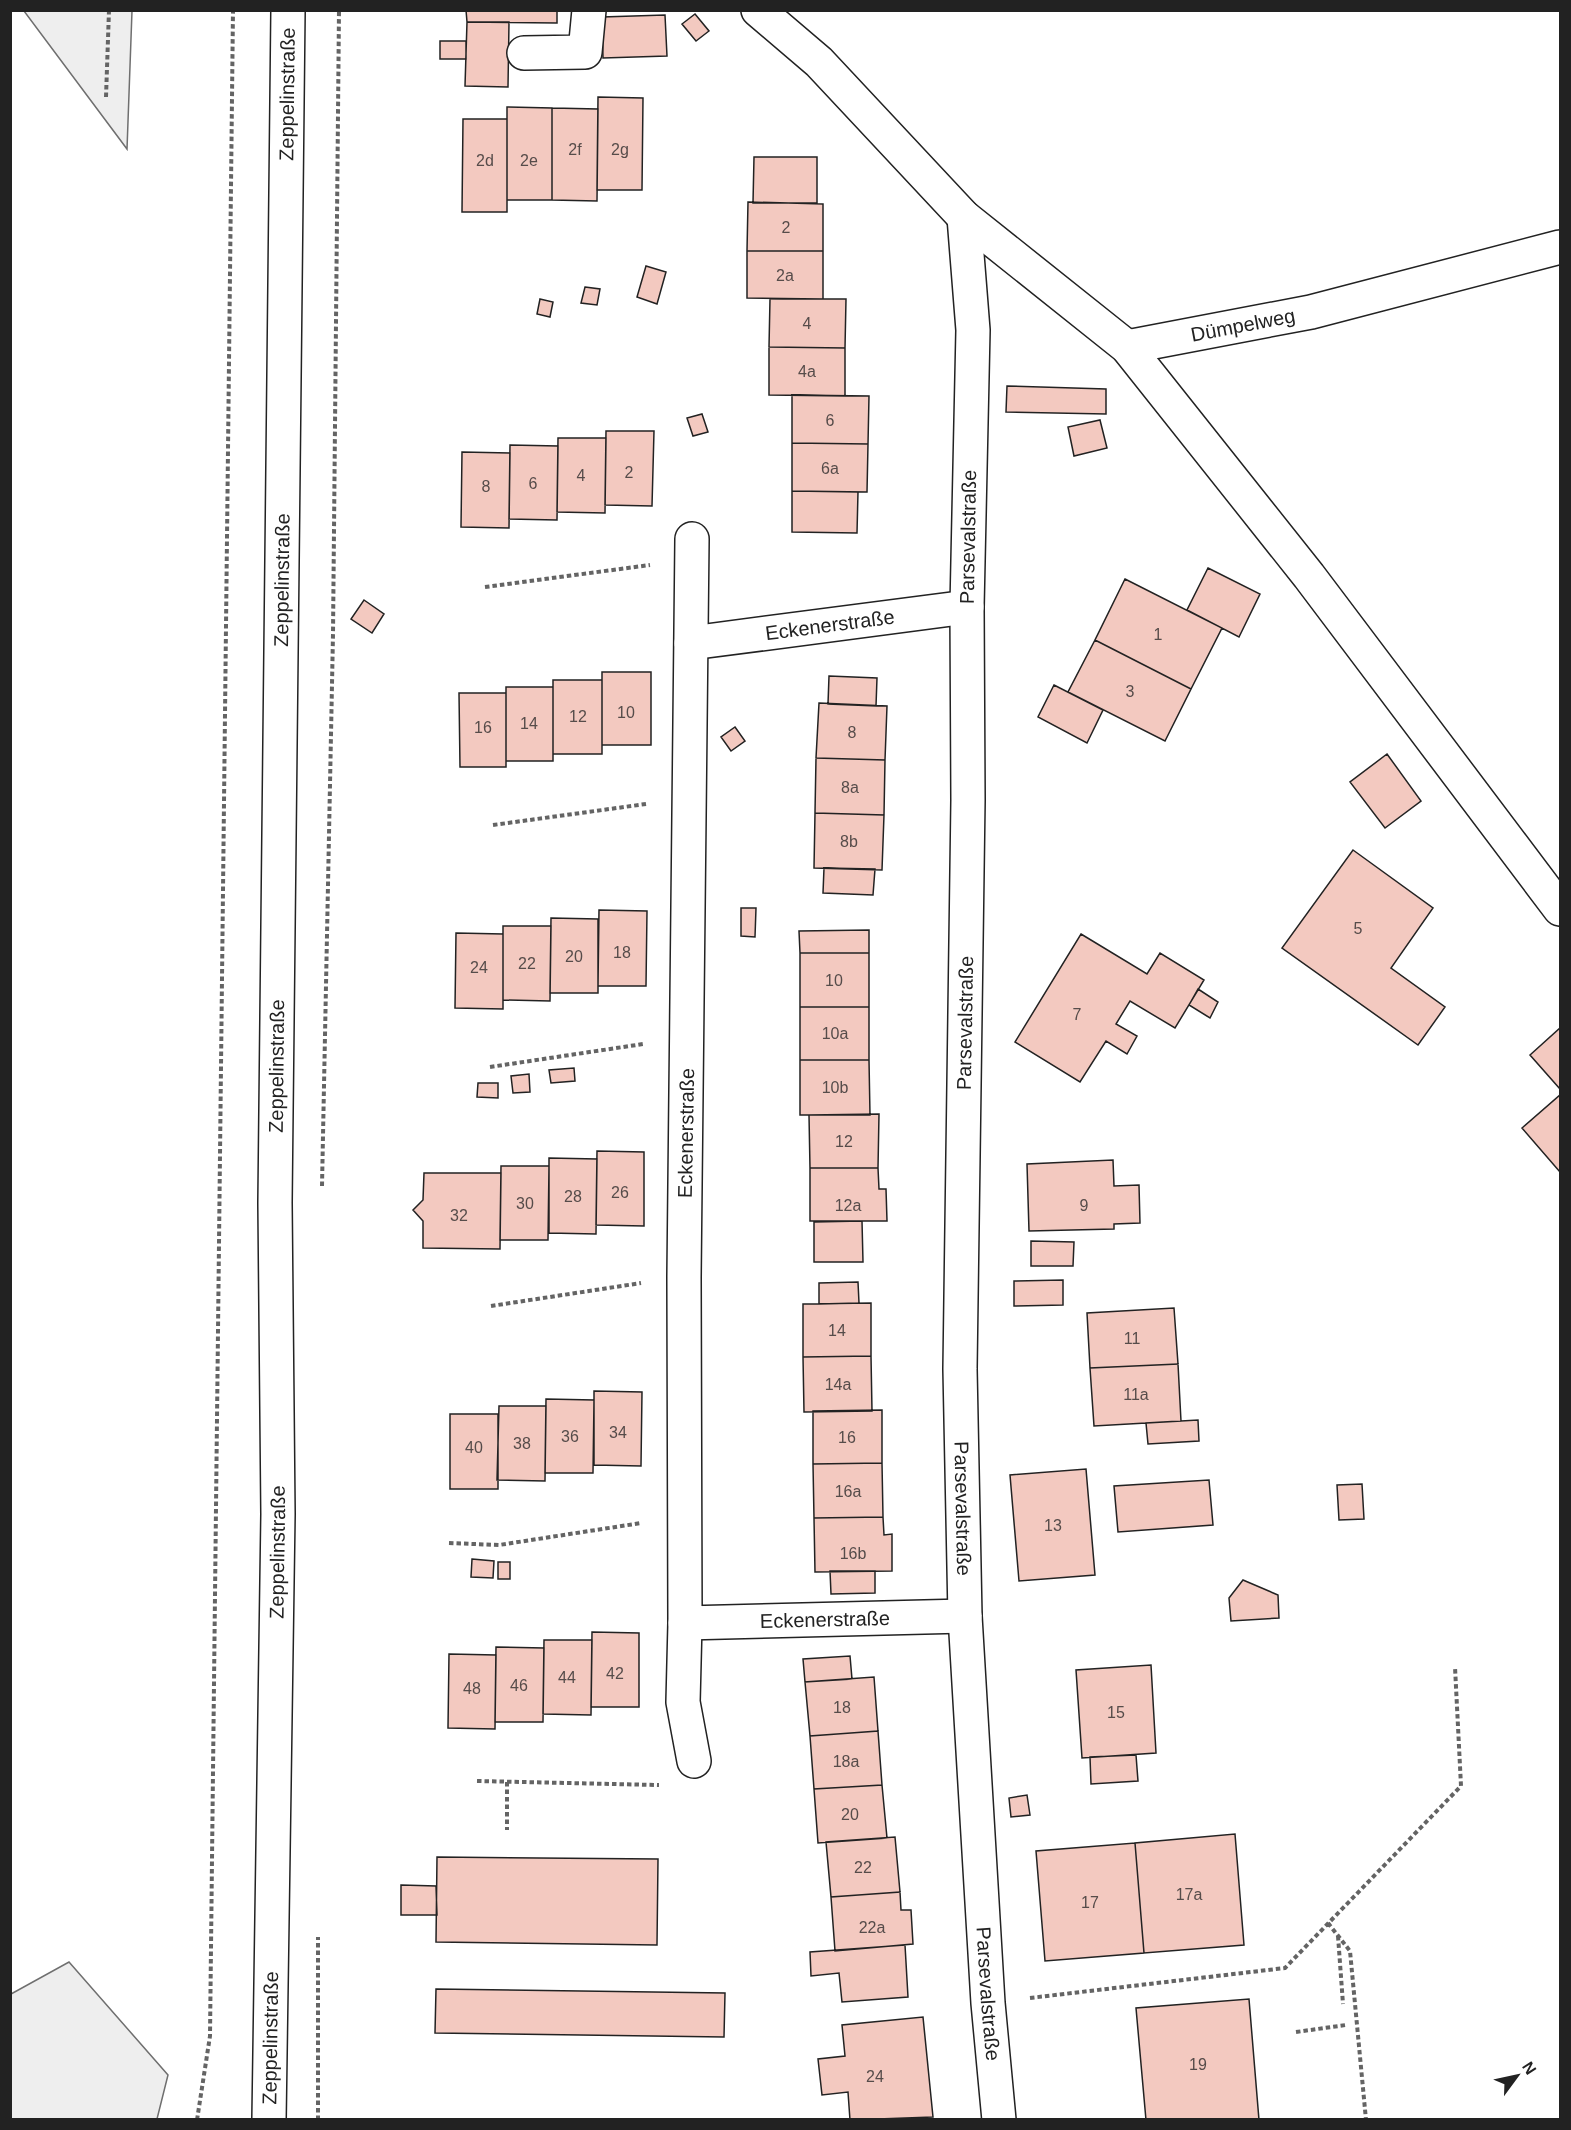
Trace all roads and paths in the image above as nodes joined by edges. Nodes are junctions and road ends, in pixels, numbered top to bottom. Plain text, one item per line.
1 (109, 10) edge
2 (233, 10) edge
3 (288, 10) edge
4 (339, 10) edge
5 (589, 10) edge
6 (758, 10) edge
7 (524, 53) dead end
8 (106, 97) dead end
9 (964, 217) junction
10 (1560, 247) edge
11 (1127, 347) junction
12 (692, 549) joint
13 (485, 587) dead end
14 (967, 607) junction
15 (691, 643) junction
16 (689, 799) junction
17 (493, 825) dead end
18 (1560, 909) edge
19 (687, 1038) junction
20 (490, 1067) dead end
21 (322, 1190) dead end
22 (684, 1277) junction
23 (490, 1306) dead end
24 (683, 1517) junction
25 (449, 1543) dead end
26 (965, 1616) junction
27 (684, 1623) junction
28 (1455, 1667) dead end
29 (694, 1761) dead end
30 (477, 1781) dead end
31 (507, 1782) junction
32 (660, 1785) dead end
33 (507, 1830) dead end
34 (1328, 1923) junction
35 (318, 1930) dead end
36 (1338, 1936) junction
37 (988, 2003) junction
38 (1343, 2004) dead end
39 (1346, 2025) dead end
40 (1296, 2032) dead end
41 (197, 2120) edge
42 (269, 2120) edge
43 (318, 2120) edge
44 (999, 2120) edge
45 (1366, 2120) edge

1 - 8 path
2 - 41 path
3 - 42 street, Zeppelinstraße
4 - 21 path
5 - 7 street
6 - 9 street
9 - 11 street
9 - 14 street, Parsevalstraße
10 - 11 street, Dümpelweg
11 - 18 street
12 - 13 path
12 - 15 street, Eckenerstraße
14 - 15 street, Eckenerstraße
14 - 26 street, Parsevalstraße
15 - 16 street, Eckenerstraße
16 - 17 path
16 - 19 street, Eckenerstraße
19 - 20 path
19 - 22 street, Eckenerstraße
22 - 23 path
22 - 24 street, Eckenerstraße
24 - 25 path
24 - 27 street, Eckenerstraße
26 - 27 street, Eckenerstraße
26 - 37 street, Parsevalstraße
27 - 29 street, Eckenerstraße
28 - 34 path
30 - 31 path
31 - 32 path
31 - 33 path
34 - 36 path
34 - 37 path
35 - 43 path
36 - 38 path
36 - 45 path
37 - 44 street, Parsevalstraße
39 - 40 path

